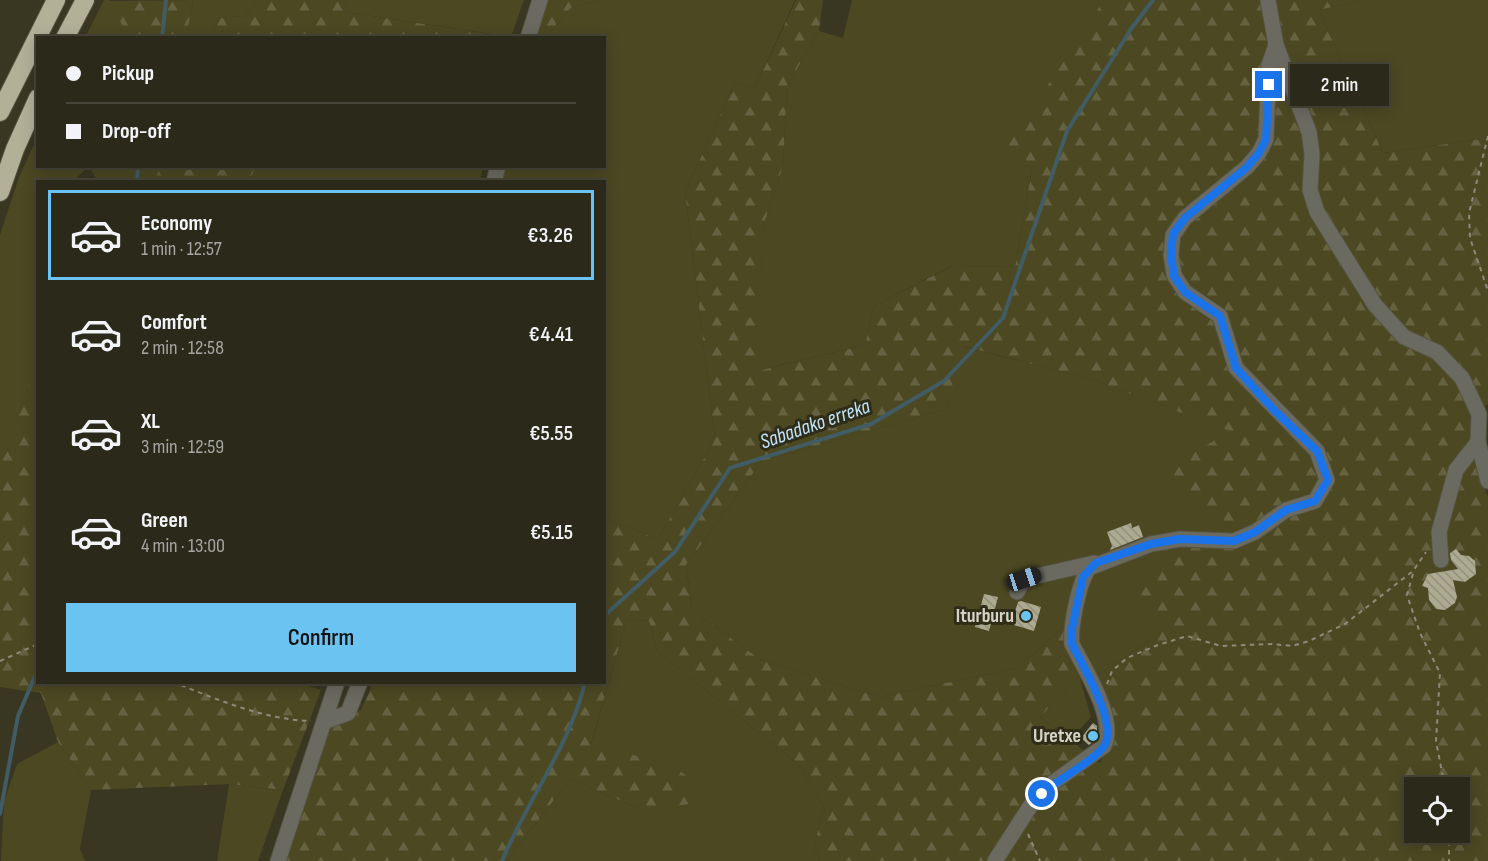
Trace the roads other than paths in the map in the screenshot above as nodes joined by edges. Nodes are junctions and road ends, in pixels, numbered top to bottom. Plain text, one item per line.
1 (56, 0) edge
2 (85, 0) edge
3 (540, 0) edge
4 (1268, 0) edge
5 (38, 36) edge
6 (66, 36) edge
7 (529, 36) edge
8 (36, 40) edge
9 (1276, 45) junction
10 (36, 102) edge
11 (0, 112) edge
12 (0, 192) edge
13 (1484, 412) edge
14 (1478, 442) junction
15 (1488, 481) edge
16 (1441, 560) dead end
17 (1096, 563) junction
18 (1017, 592) dead end
19 (336, 684) edge
20 (359, 684) edge
21 (324, 722) junction
22 (278, 861) edge
23 (995, 861) edge

1 - 5 highway
2 - 6 highway
3 - 7 street
4 - 9 street
8 - 11 highway
9 - 13 street
9 - 17 street
10 - 12 highway
13 - 14 street
14 - 15 street
14 - 16 street
17 - 18 street
17 - 23 street
19 - 21 street
20 - 21 street
21 - 22 street

